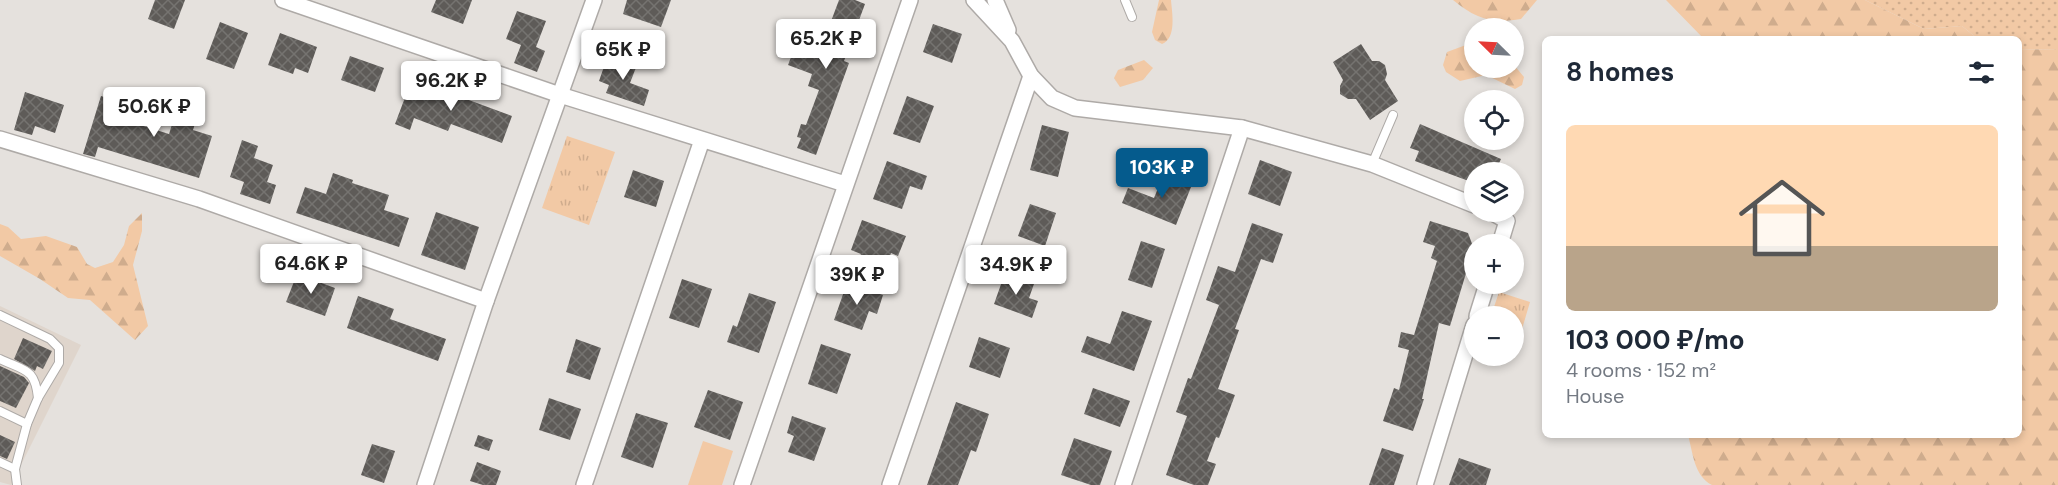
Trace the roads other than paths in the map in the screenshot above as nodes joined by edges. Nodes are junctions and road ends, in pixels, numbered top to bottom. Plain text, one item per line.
1 (283, 0) edge
2 (594, 0) edge
3 (910, 0) edge
4 (974, 0) edge
5 (995, 0) edge
6 (1125, 0) edge
7 (1132, 17) dead end
8 (1012, 41) junction
9 (1031, 76) junction
10 (560, 95) junction
11 (1393, 115) dead end
12 (1242, 128) junction
13 (0, 139) edge
14 (702, 140) junction
15 (1372, 164) junction
16 (845, 184) junction
17 (1464, 201) edge
18 (486, 301) junction
19 (0, 315) edge
20 (1464, 358) edge
21 (0, 359) edge
22 (38, 398) junction
23 (0, 411) edge
24 (27, 424) junction
25 (0, 462) edge
26 (15, 469) junction
27 (17, 485) edge
28 (425, 485) edge
29 (584, 485) edge
30 (742, 485) edge
31 (890, 485) edge
32 (1123, 485) edge
33 (1425, 485) edge

1 - 10 street
2 - 10 street
3 - 16 street
4 - 8 street
5 - 8 street
6 - 7 lane
8 - 9 street
9 - 12 street
9 - 31 street
10 - 14 street
10 - 18 street
11 - 15 lane
12 - 15 street
12 - 32 street
13 - 18 street
14 - 16 street
14 - 29 street
15 - 17 street
16 - 30 street
18 - 28 street
19 - 22 lane
20 - 33 street
21 - 22 lane
22 - 24 lane
23 - 24 lane
24 - 26 lane
25 - 26 lane
26 - 27 lane

